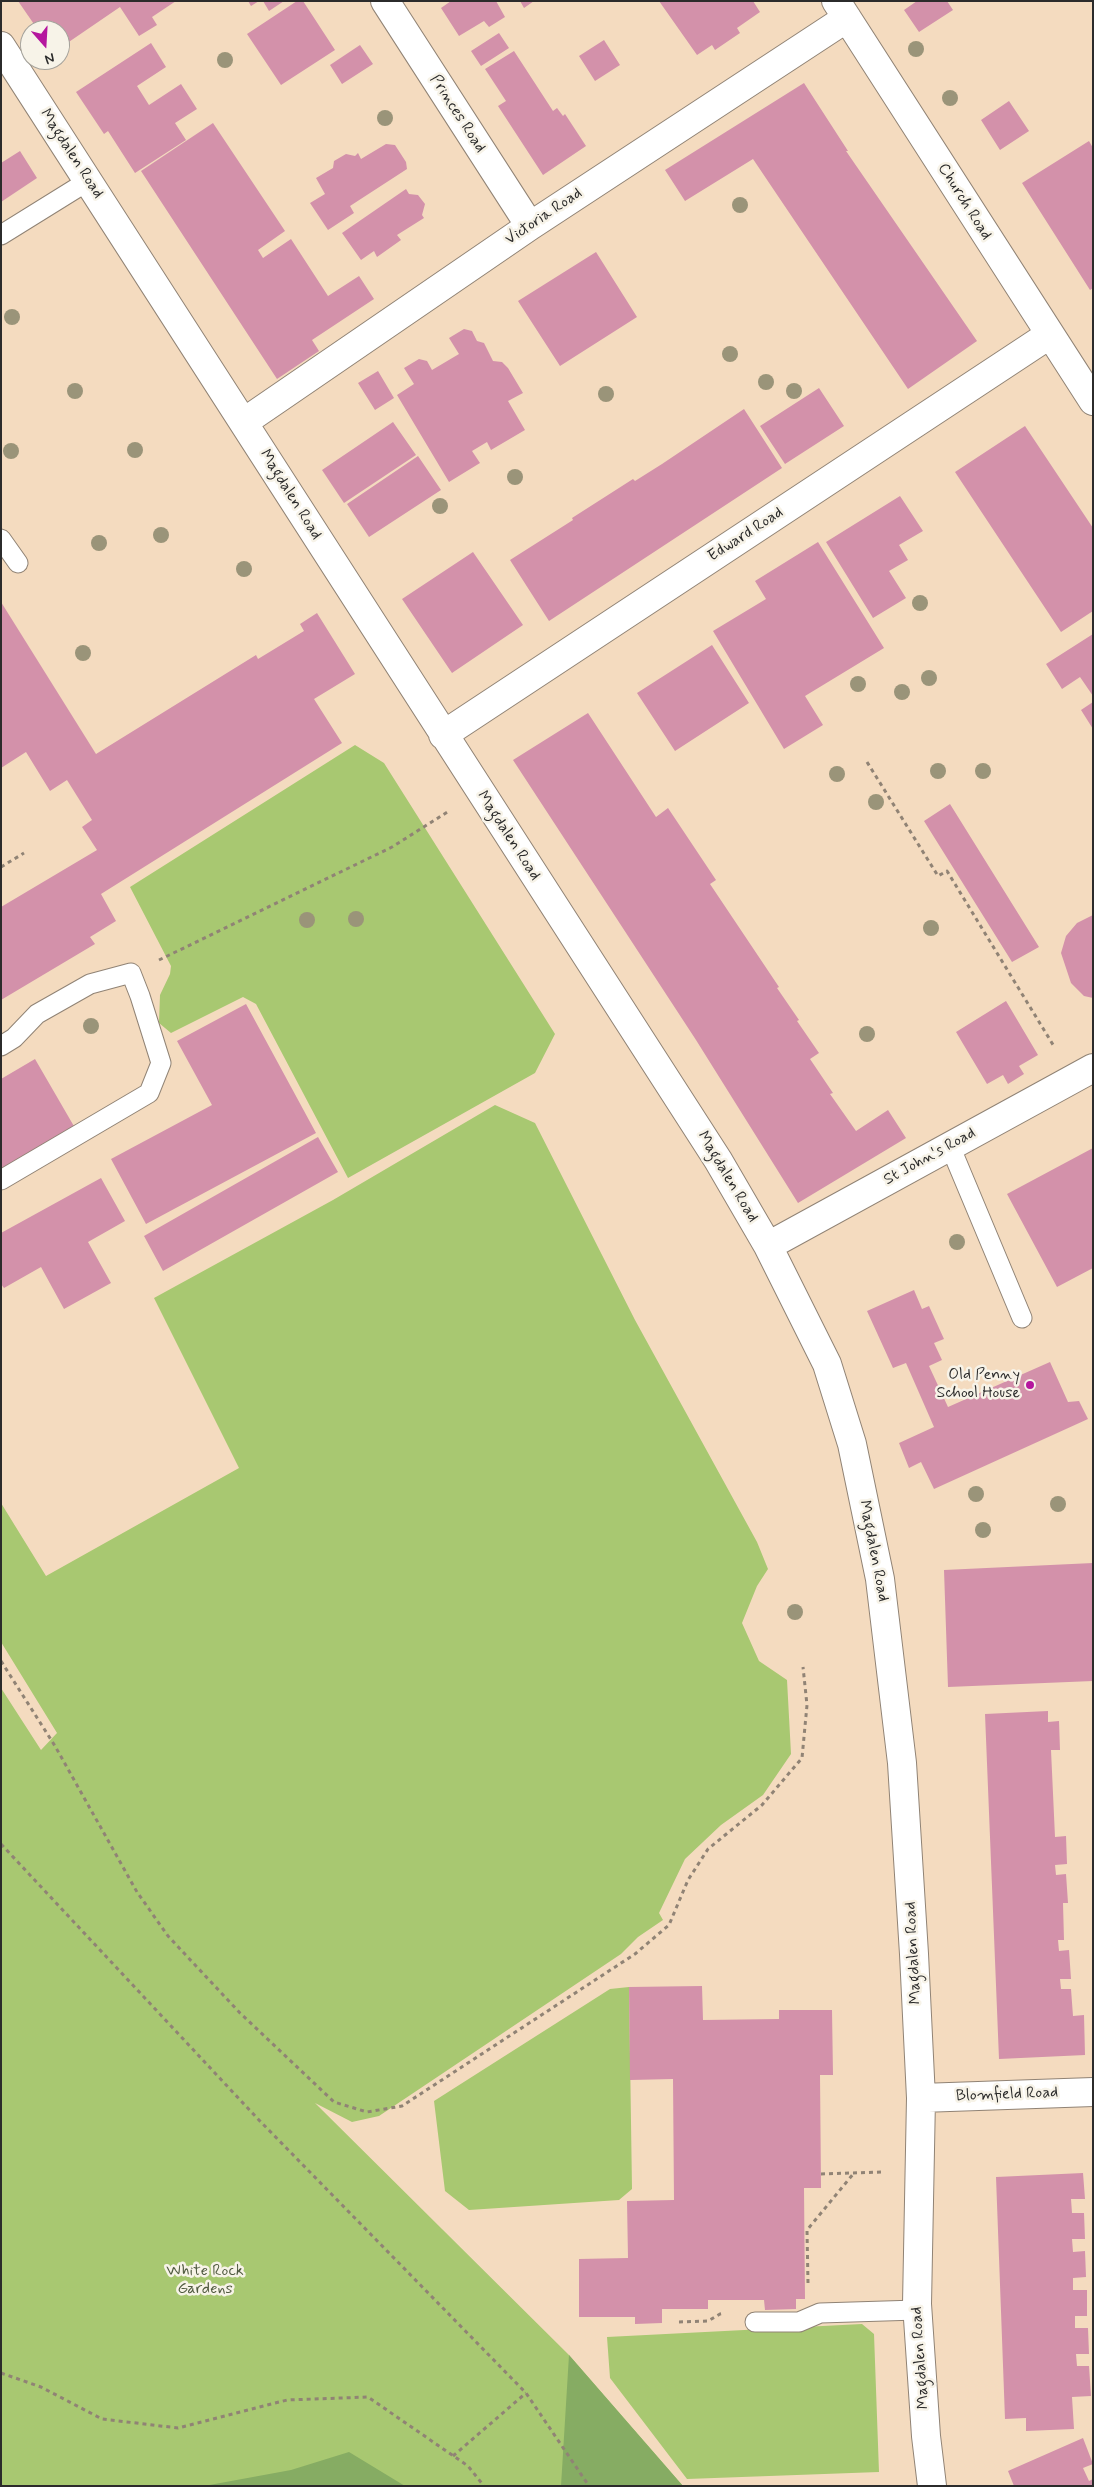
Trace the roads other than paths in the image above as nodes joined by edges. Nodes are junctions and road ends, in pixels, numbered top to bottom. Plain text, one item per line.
1 (385, 1) edge
2 (842, 10) edge
3 (1, 46) edge
4 (88, 181) junction
5 (530, 226) junction
6 (1, 235) edge
7 (1049, 335) junction
8 (1093, 401) edge
9 (244, 422) junction
10 (1, 539) edge
11 (18, 563) dead end
12 (443, 735) junction
13 (1, 1046) edge
14 (1083, 1073) edge
15 (950, 1146) junction
16 (1, 1180) edge
17 (768, 1246) junction
18 (1022, 1318) dead end
19 (1093, 2092) edge
20 (922, 2098) junction
21 (917, 2310) junction
22 (755, 2322) road end
23 (932, 2486) edge

1 - 5 street, Princes Road
2 - 5 street, Victoria Road
2 - 7 street, Church Road
3 - 4 street, Magdalen Road
4 - 6 lane
4 - 9 street, Magdalen Road
5 - 9 street, Victoria Road
7 - 8 street, Church Road
7 - 12 street, Edward Road
9 - 12 street, Magdalen Road
10 - 11 lane
12 - 17 street, Magdalen Road
13 - 16 lane
14 - 15 street, St John's Road
15 - 17 street, St John's Road
15 - 18 lane
17 - 20 street, Magdalen Road
19 - 20 street, Blomfield Road
20 - 21 street, Magdalen Road
21 - 22 lane
21 - 23 street, Magdalen Road

